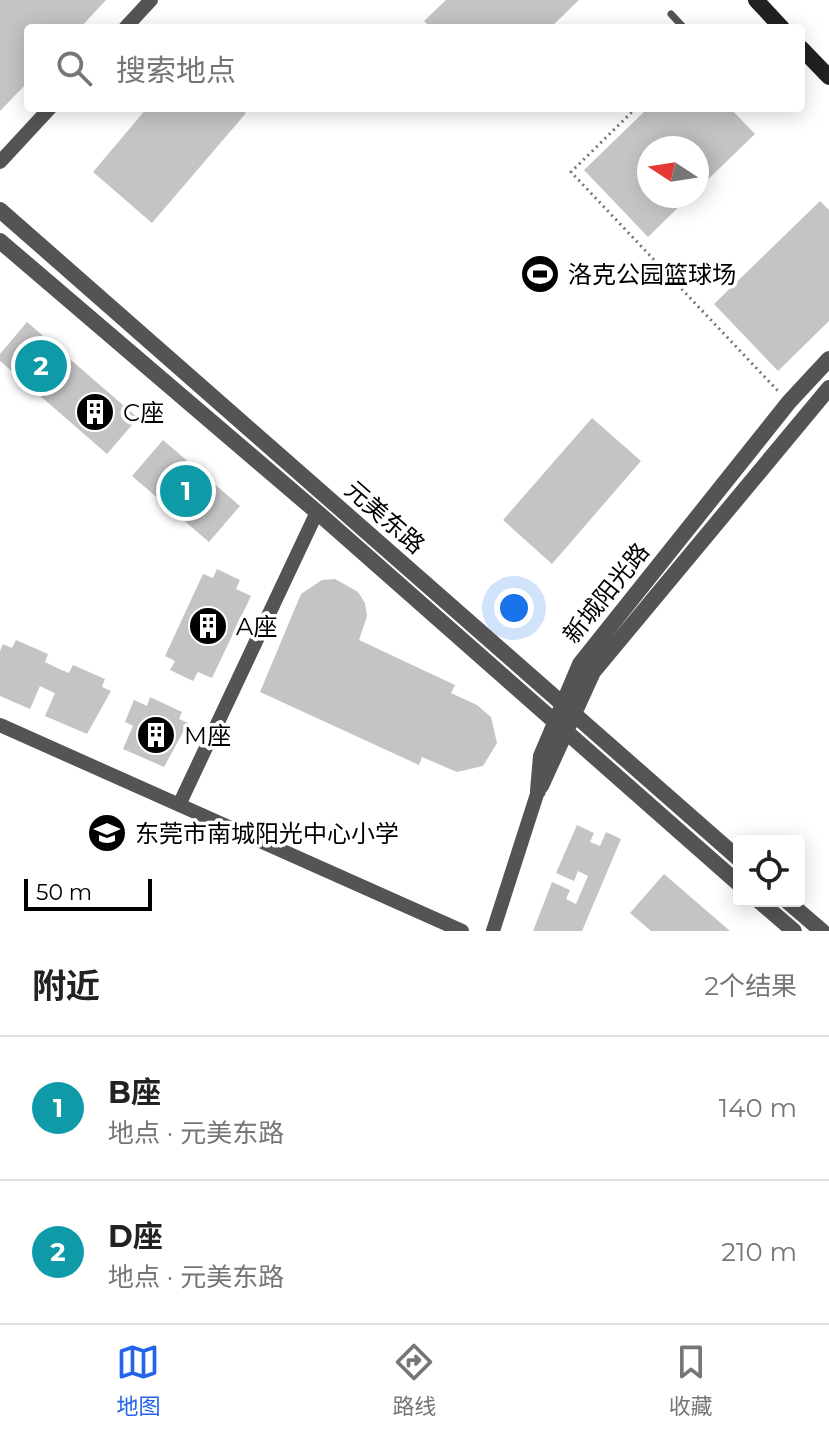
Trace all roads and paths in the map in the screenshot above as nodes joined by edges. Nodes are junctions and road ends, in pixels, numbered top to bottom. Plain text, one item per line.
1 (151, 0) edge
2 (756, 0) edge
3 (671, 14) dead end
4 (129, 24) edge
5 (680, 24) edge
6 (778, 24) edge
7 (805, 52) edge
8 (829, 77) edge
9 (46, 112) edge
10 (632, 112) edge
11 (0, 162) edge
12 (0, 210) edge
13 (0, 241) edge
14 (829, 359) edge
15 (829, 388) edge
16 (789, 402) junction
17 (317, 512) junction
18 (568, 711) junction
19 (0, 725) edge
20 (561, 729) junction
21 (538, 791) joint
22 (179, 805) junction
23 (733, 854) edge
24 (733, 879) edge
25 (766, 907) edge
26 (794, 907) edge
27 (462, 931) edge
28 (493, 931) edge
29 (794, 931) edge
30 (822, 931) edge

1 - 4 street
2 - 6 main road
3 - 5 lane
7 - 8 main road
9 - 11 street
10 - 16 path
12 - 18 street, 元美东路
13 - 17 street, 元美东路
14 - 16 street, 新城阳光路
15 - 18 street, 新城阳光路
16 - 18 street, 新城阳光路
17 - 20 street, 元美东路
17 - 22 street
18 - 20 street, 新城阳光路
18 - 23 street, 元美东路
19 - 22 street
20 - 21 street, 新城阳光路
20 - 24 street, 元美东路
21 - 28 street
22 - 27 street
25 - 29 street
26 - 30 street

